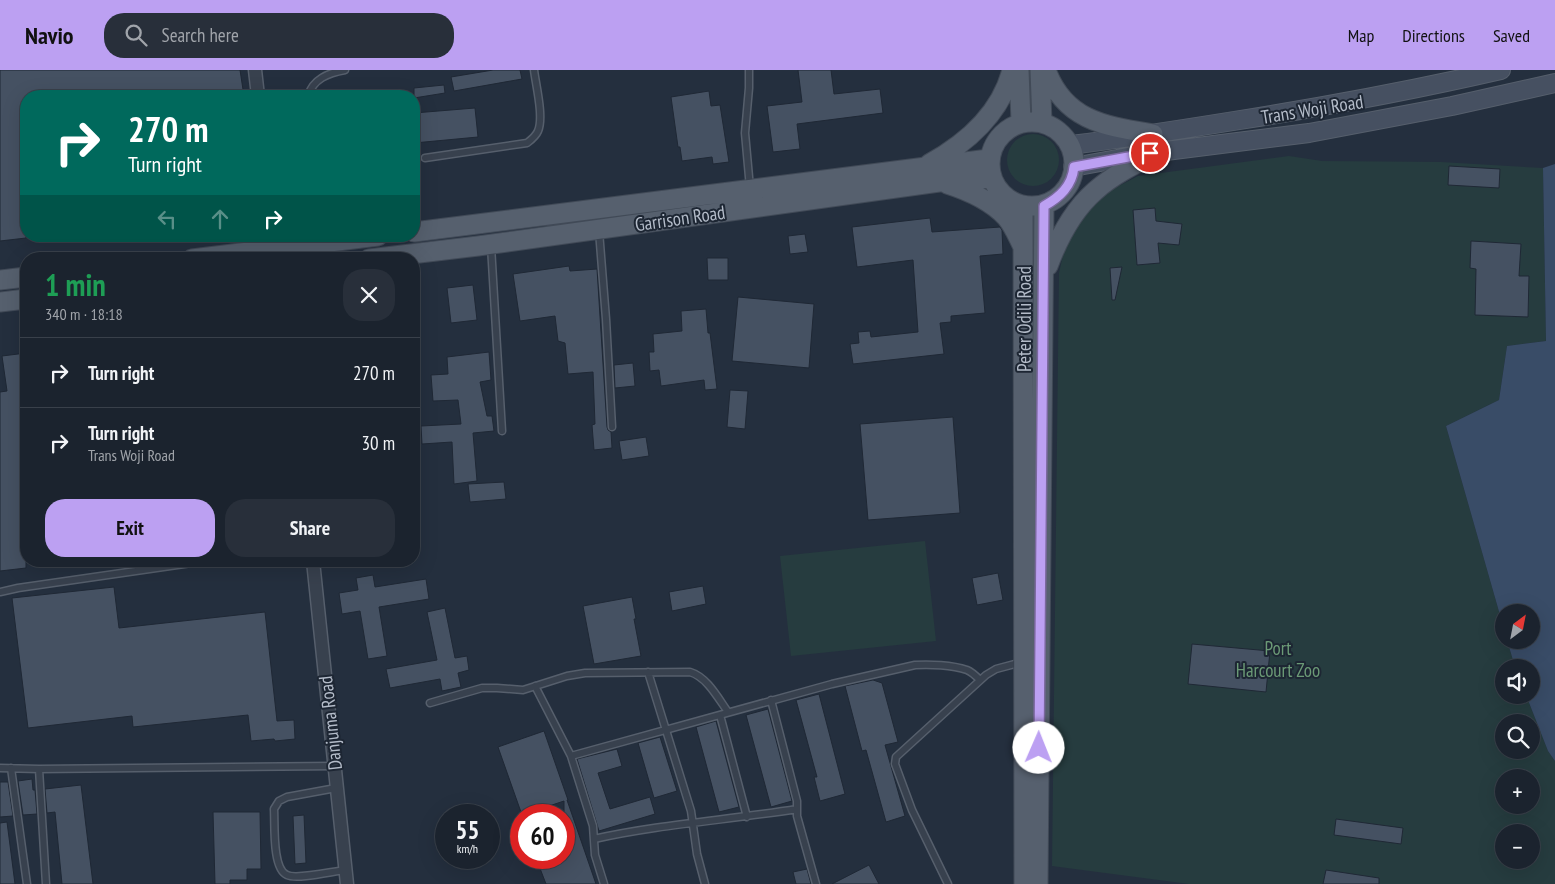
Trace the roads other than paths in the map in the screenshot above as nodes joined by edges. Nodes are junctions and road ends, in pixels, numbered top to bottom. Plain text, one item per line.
1 (255, 70) edge
2 (345, 70) edge
3 (534, 70) edge
4 (749, 70) edge
5 (1012, 70) edge
6 (1019, 70) edge
7 (1040, 70) edge
8 (1046, 70) edge
9 (1501, 70) edge
10 (1555, 83) edge
11 (257, 90) edge
12 (311, 90) edge
13 (1022, 122) junction
14 (1042, 122) junction
15 (1153, 134) junction
16 (1071, 145) junction
17 (1162, 151) junction
18 (425, 158) dead end
19 (989, 159) junction
20 (923, 167) junction
21 (1074, 167) junction
22 (992, 178) junction
23 (939, 182) junction
24 (750, 188) junction
25 (1023, 205) junction
26 (1044, 206) junction
27 (599, 229) junction
28 (420, 231) edge
29 (294, 242) edge
30 (275, 243) edge
31 (491, 245) junction
32 (1024, 249) junction
33 (228, 252) edge
34 (420, 253) edge
35 (20, 278) edge
36 (1043, 279) junction
37 (0, 280) edge
38 (20, 299) edge
39 (0, 302) edge
40 (612, 427) dead end
41 (502, 431) dead end
42 (163, 567) edge
43 (314, 567) edge
44 (0, 592) edge
45 (1023, 662) junction
46 (648, 672) junction
47 (980, 680) junction
48 (535, 686) junction
49 (772, 700) junction
50 (430, 703) dead end
51 (728, 712) junction
52 (720, 715) junction
53 (665, 730) junction
54 (571, 756) junction
55 (335, 766) junction
56 (0, 768) edge
57 (11, 768) junction
58 (39, 768) junction
59 (336, 788) junction
60 (797, 809) junction
61 (747, 817) junction
62 (692, 822) junction
63 (594, 839) junction
64 (346, 870) junction
65 (945, 883) edge
66 (27, 884) edge
67 (46, 884) edge
68 (347, 884) edge
69 (604, 884) edge
70 (705, 884) edge
71 (816, 884) edge
72 (1024, 884) edge
73 (1038, 884) edge

1 - 11 street
2 - 12 lane
3 - 18 lane
4 - 24 lane
5 - 20 main road
6 - 13 main road
7 - 14 main road
8 - 15 main road
9 - 15 main road, Trans Woji Road
10 - 17 main road, Trans Woji Road
13 - 14 main road
13 - 19 main road
14 - 16 main road
15 - 16 main road, Trans Woji Road
16 - 21 main road
17 - 21 main road, Trans Woji Road
17 - 36 main road
19 - 20 main road, Garrison Road
19 - 22 main road
20 - 24 main road, Garrison Road
21 - 26 main road
22 - 23 main road, Garrison Road
22 - 25 main road
23 - 27 main road, Garrison Road
23 - 32 main road
24 - 28 main road, Garrison Road
25 - 26 main road
25 - 32 main road, Peter Odili Road
26 - 36 main road, Peter Odili Road
27 - 31 main road, Garrison Road
27 - 40 lane
29 - 30 main road
30 - 33 main road
31 - 34 main road, Garrison Road
31 - 41 lane
32 - 45 main road, Peter Odili Road
35 - 37 main road
36 - 73 main road, Peter Odili Road
38 - 39 main road
42 - 44 lane
43 - 55 street, Danjuma Road
45 - 47 lane
45 - 72 main road, Peter Odili Road
46 - 48 lane
46 - 51 lane
46 - 53 lane
47 - 49 lane
47 - 65 lane
48 - 50 lane
48 - 54 lane
49 - 51 lane
49 - 60 lane
51 - 52 lane
52 - 53 lane
52 - 61 lane
53 - 54 lane
53 - 62 lane
54 - 63 lane
55 - 58 lane
55 - 59 street, Danjuma Road
56 - 57 lane
57 - 58 lane
57 - 66 lane
58 - 67 lane
59 - 64 street, Danjuma Road
59 - 64 lane
60 - 61 lane
60 - 71 lane
61 - 62 lane
62 - 63 lane
62 - 70 lane
63 - 69 lane
64 - 68 street, Danjuma Road

